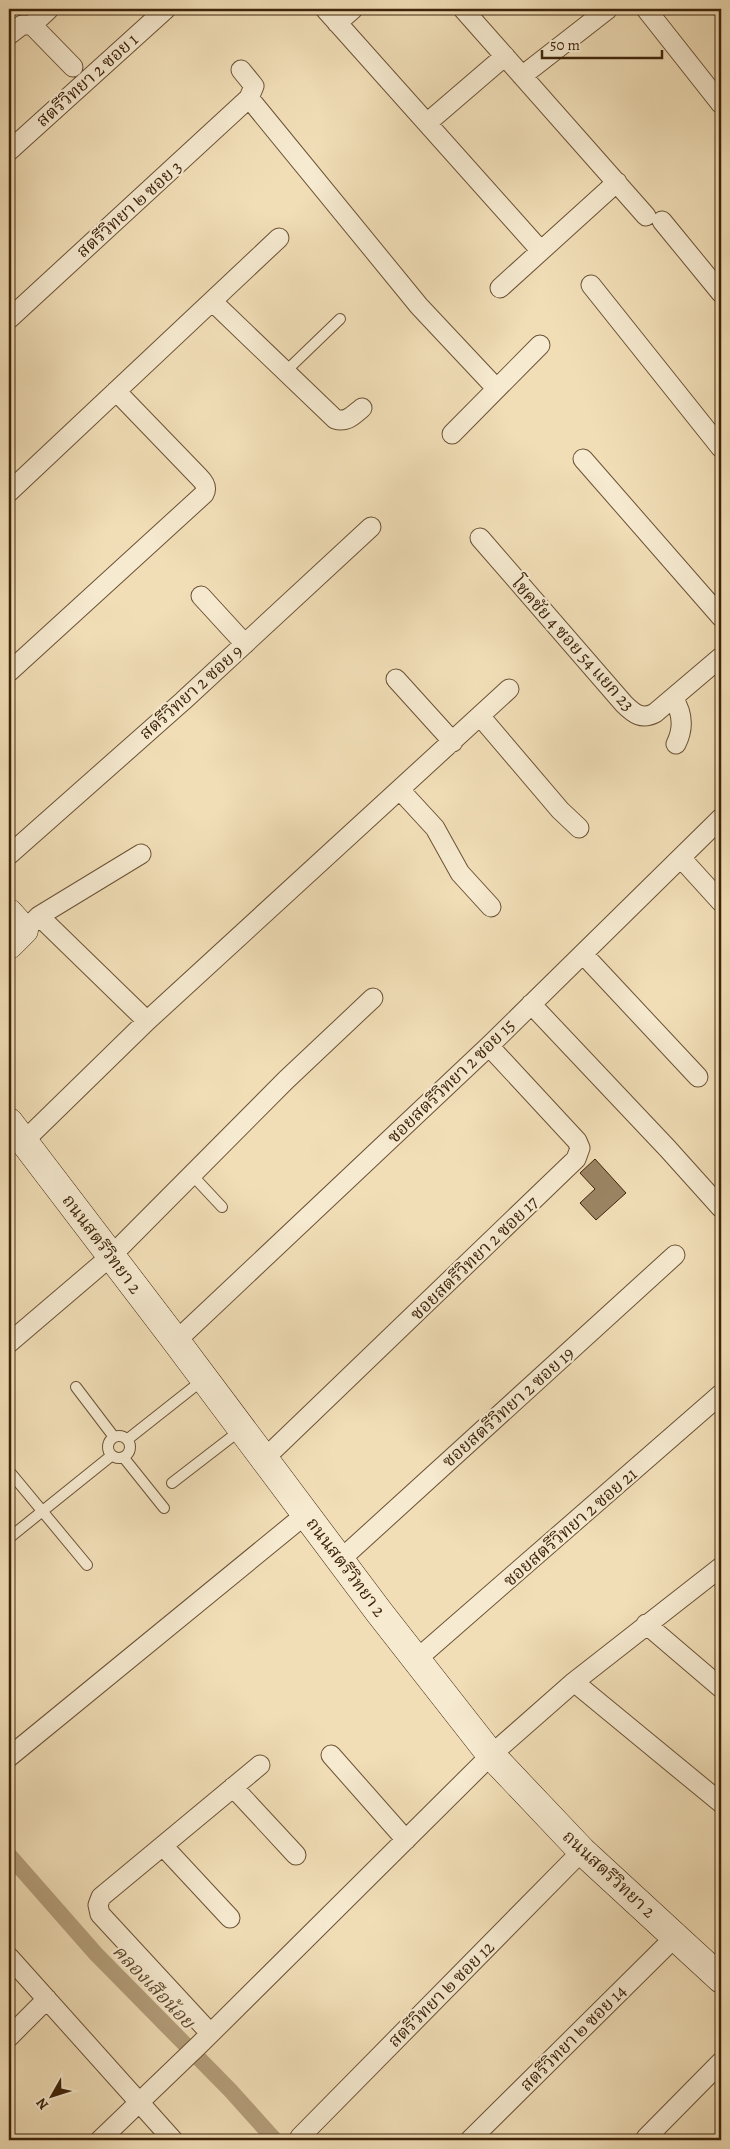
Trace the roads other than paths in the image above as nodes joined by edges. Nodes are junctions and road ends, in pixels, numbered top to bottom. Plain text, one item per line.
1 (49, 9) edge
2 (166, 9) edge
3 (353, 9) edge
4 (463, 9) edge
5 (608, 9) edge
6 (646, 9) edge
7 (331, 16) edge
8 (32, 24) junction
9 (9, 35) edge
10 (505, 56) junction
11 (73, 67) dead end
12 (241, 70) dead end
13 (522, 76) junction
14 (249, 98) junction
15 (721, 104) edge
16 (427, 123) junction
17 (9, 152) edge
18 (618, 182) junction
19 (279, 238) dead end
20 (541, 251) junction
21 (591, 285) dead end
22 (500, 288) dead end
23 (721, 293) edge
24 (212, 301) junction
25 (9, 319) edge
26 (340, 320) dead end
27 (540, 345) dead end
28 (285, 372) junction
29 (496, 388) junction
30 (116, 391) junction
31 (362, 408) dead end
32 (452, 434) dead end
33 (721, 448) edge
34 (582, 459) dead end
35 (9, 492) edge
36 (371, 527) dead end
37 (480, 538) dead end
38 (201, 596) dead end
39 (721, 617) edge
40 (245, 644) junction
41 (721, 657) edge
42 (9, 672) edge
43 (396, 679) dead end
44 (509, 689) dead end
45 (673, 698) junction
46 (480, 716) junction
47 (452, 742) junction
48 (676, 744) dead end
49 (400, 790) junction
50 (721, 818) edge
51 (579, 828) dead end
52 (9, 854) edge
53 (141, 854) dead end
54 (681, 858) junction
55 (721, 902) edge
56 (491, 907) dead end
57 (20, 926) edge
58 (583, 954) junction
59 (373, 998) dead end
60 (531, 1004) junction
61 (147, 1021) junction
62 (489, 1046) junction
63 (698, 1077) dead end
64 (16, 1132) edge
65 (193, 1176) junction
66 (222, 1207) dead end
67 (721, 1208) edge
68 (675, 1255) dead end
69 (112, 1256) junction
70 (176, 1341) junction
71 (9, 1343) edge
72 (204, 1379) junction
73 (76, 1388) dead end
74 (721, 1394) edge
75 (242, 1429) junction
76 (114, 1437) junction
77 (128, 1439) junction
78 (111, 1456) junction
79 (124, 1458) junction
80 (264, 1459) junction
81 (9, 1471) edge
82 (172, 1483) dead end
83 (164, 1508) dead end
84 (41, 1510) junction
85 (306, 1514) junction
86 (9, 1538) edge
87 (340, 1560) junction
88 (87, 1565) dead end
89 (721, 1567) edge
90 (646, 1624) junction
91 (417, 1659) junction
92 (719, 1680) edge
93 (574, 1682) junction
94 (331, 1754) dead end
95 (491, 1755) junction
96 (9, 1757) edge
97 (260, 1765) dead end
98 (233, 1787) junction
99 (721, 1803) edge
100 (406, 1840) junction
101 (163, 1846) junction
102 (582, 1851) junction
103 (296, 1855) dead end
104 (230, 1918) dead end
105 (676, 1936) junction
106 (9, 1957) edge
107 (721, 1979) edge
108 (47, 1999) junction
109 (9, 2037) edge
110 (199, 2044) junction
111 (721, 2062) edge
112 (138, 2102) junction
113 (300, 2138) dead end
114 (100, 2140) edge
115 (174, 2140) edge
116 (470, 2140) edge
117 (648, 2140) edge

1 - 8 street
2 - 17 street, สตรีวิทยา 2 ซอย 1
3 - 7 street
4 - 10 street
5 - 13 street
6 - 15 street
7 - 16 street
8 - 9 street
8 - 11 street
10 - 13 street
10 - 16 street
12 - 14 street
13 - 18 street
14 - 25 street, สตรีวิทยา ๒ ซอย 3
14 - 29 street
16 - 20 street
18 - 20 street
18 - 23 street
19 - 24 street
20 - 22 street
21 - 33 street
24 - 28 street
24 - 30 street
26 - 28 lane
27 - 29 street
28 - 31 street
29 - 32 street
30 - 35 street
30 - 42 street
34 - 39 street
36 - 40 street, สตรีวิทยา 2 ซอย 9
37 - 45 street, โชคชัย 4 ซอย 54 แยก 23
38 - 40 street
40 - 52 street, สตรีวิทยา 2 ซอย 9
41 - 45 street, โชคชัย 4 ซอย 54 แยก 23
43 - 47 street
44 - 46 street
45 - 48 street
46 - 47 street
46 - 51 street
47 - 49 street
49 - 56 street
49 - 61 street
50 - 54 street, ซอยสตรีวิทยา 2 ซอย 15
53 - 57 street
54 - 55 street
54 - 58 street, ซอยสตรีวิทยา 2 ซอย 15
57 - 61 street
58 - 60 street, ซอยสตรีวิทยา 2 ซอย 15
58 - 63 street
59 - 65 street
60 - 62 street, ซอยสตรีวิทยา 2 ซอย 15
60 - 67 street
61 - 64 street
62 - 70 street, ซอยสตรีวิทยา 2 ซอย 15
62 - 80 street, ซอยสตรีวิทยา 2 ซอย 17
64 - 69 street, ถนนสตรีวิทยา 2
65 - 66 lane
65 - 69 street
68 - 87 street, ซอยสตรีวิทยา 2 ซอย 19
69 - 70 street, ถนนสตรีวิทยา 2
69 - 71 street
70 - 72 street, ถนนสตรีวิทยา 2
72 - 75 street, ถนนสตรีวิทยา 2
72 - 77 lane
73 - 76 lane
74 - 91 street, ซอยสตรีวิทยา 2 ซอย 21
75 - 80 street, ถนนสตรีวิทยา 2
75 - 82 lane
76 - 77 lane
76 - 78 lane
77 - 79 lane
78 - 79 lane
78 - 84 lane
79 - 83 lane
80 - 85 street, ถนนสตรีวิทยา 2
81 - 84 lane
84 - 86 lane
84 - 88 lane
85 - 87 street, ถนนสตรีวิทยา 2
85 - 96 street
87 - 91 street, ถนนสตรีวิทยา 2
89 - 90 street
90 - 92 street
90 - 93 street
91 - 95 street, ถนนสตรีวิทยา 2
93 - 95 street
93 - 99 street
94 - 100 street
95 - 100 street
95 - 102 street, ถนนสตรีวิทยา 2
97 - 98 street
98 - 101 street
98 - 103 street
100 - 110 street
101 - 104 street
101 - 110 street
102 - 105 street, ถนนสตรีวิทยา 2
102 - 113 street, สตรีวิทยา ๒ ซอย 12
105 - 107 street, ถนนสตรีวิทยา 2
105 - 116 street, สตรีวิทยา ๒ ซอย 14
106 - 108 street
108 - 109 street
108 - 112 street
110 - 112 street
111 - 117 street
112 - 114 street
112 - 115 street

